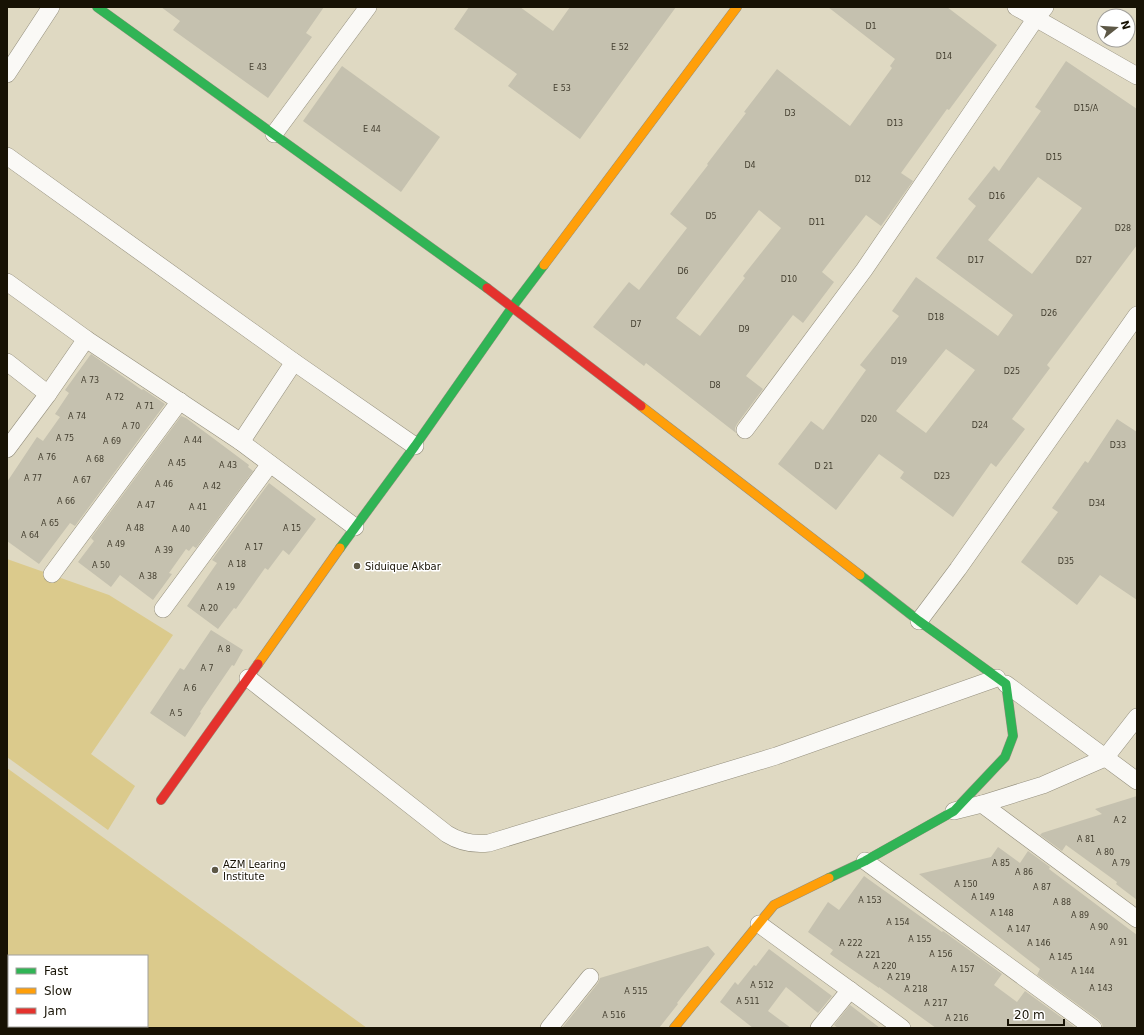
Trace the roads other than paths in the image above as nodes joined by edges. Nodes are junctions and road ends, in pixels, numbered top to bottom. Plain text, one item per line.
1 (51, 7) edge
2 (98, 7) edge
3 (368, 7) edge
4 (737, 7) edge
5 (1016, 7) edge
6 (1041, 12) edge
7 (7, 74) edge
8 (1137, 76) edge
9 (274, 134) junction
10 (7, 156) edge
11 (7, 282) edge
12 (513, 306) junction
13 (1137, 315) edge
14 (86, 339) junction
15 (7, 362) edge
16 (294, 362) junction
17 (48, 394) junction
18 (180, 401) junction
19 (745, 430) dead end
20 (241, 442) junction
21 (415, 446) junction
22 (7, 449) edge
23 (270, 464) junction
24 (355, 527) junction
25 (52, 574) dead end
26 (163, 609) dead end
27 (919, 621) junction
28 (248, 678) junction
29 (1001, 681) junction
30 (1137, 717) edge
31 (1105, 758) junction
32 (1137, 781) edge
33 (161, 800) dead end
34 (982, 804) junction
35 (954, 811) junction
36 (864, 861) junction
37 (1137, 919) edge
38 (759, 924) junction
39 (590, 978) dead end
40 (850, 990) junction
41 (549, 1028) edge
42 (674, 1028) edge
43 (819, 1028) edge
44 (902, 1028) edge
45 (1094, 1028) edge

1 - 7 street
2 - 9 street
3 - 9 street
4 - 12 street
5 - 6 street
6 - 8 street
6 - 19 street
9 - 12 street
10 - 16 street
11 - 14 street
12 - 21 street
12 - 27 street
13 - 27 street
14 - 17 street
14 - 18 street
15 - 17 street
16 - 20 street
16 - 21 street
17 - 22 street
18 - 20 street
18 - 25 street
20 - 23 street
21 - 24 street
23 - 24 street
23 - 26 street
24 - 28 street
27 - 29 street
28 - 29 street
28 - 33 street
29 - 31 street
29 - 35 street
30 - 31 street
31 - 32 street
31 - 34 street
34 - 35 street
34 - 37 street
35 - 36 street
36 - 38 street
36 - 45 street
38 - 40 street
38 - 42 street
39 - 41 street
40 - 43 street
40 - 44 street

